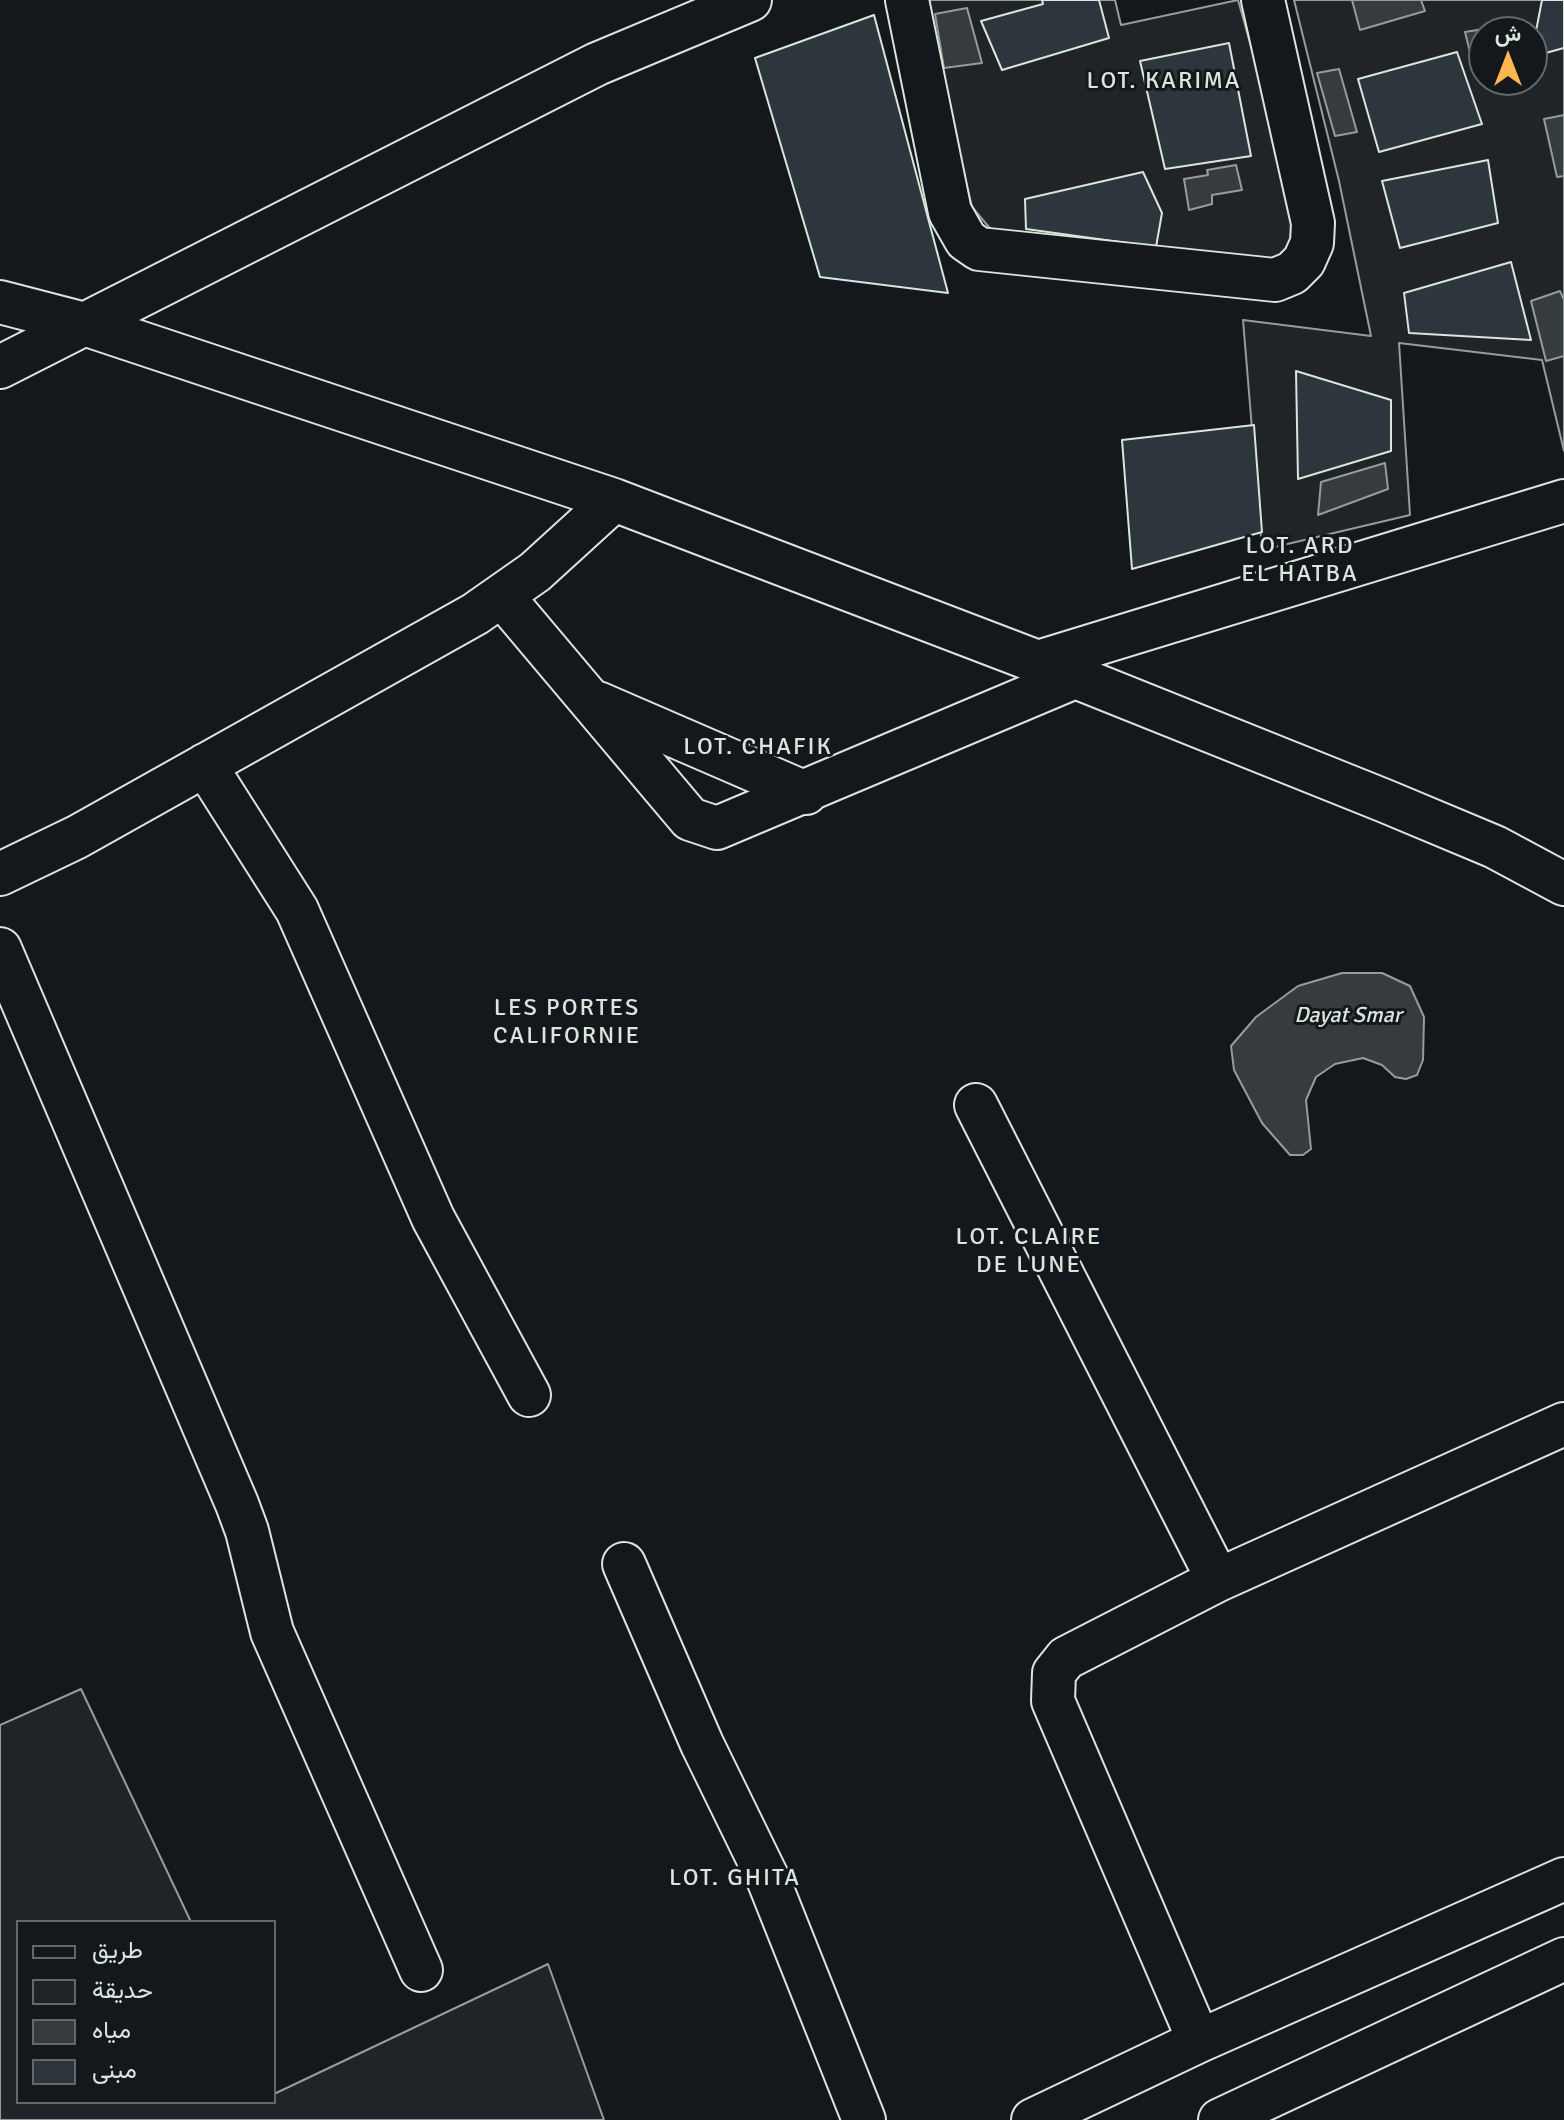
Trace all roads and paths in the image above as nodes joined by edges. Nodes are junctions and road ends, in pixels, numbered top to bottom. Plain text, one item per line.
1 (750, 0) edge
2 (907, 0) edge
3 (1263, 0) edge
4 (0, 302) edge
5 (81, 323) junction
6 (0, 367) edge
7 (614, 500) junction
8 (1564, 501) edge
9 (502, 596) junction
10 (1057, 670) junction
11 (589, 699) junction
12 (205, 765) junction
13 (806, 793) junction
14 (0, 874) edge
15 (1564, 884) edge
16 (0, 949) edge
17 (976, 1105) dead end
18 (529, 1395) dead end
19 (1564, 1424) edge
20 (624, 1564) dead end
21 (1218, 1580) junction
22 (1564, 1879) edge
23 (1564, 1959) edge
24 (421, 1970) dead end
25 (1199, 2041) junction
26 (1054, 2116) edge
27 (864, 2120) edge
28 (1220, 2120) edge

1 - 5 street
2 - 3 street
4 - 5 street
5 - 6 street
5 - 7 street
7 - 9 street
7 - 10 street
8 - 10 street
9 - 11 street
9 - 12 street
10 - 13 street
10 - 15 street
11 - 13 street
11 - 13 street
12 - 14 street
12 - 18 street
16 - 24 street
17 - 21 street
19 - 21 street
20 - 27 street
21 - 25 street
22 - 25 street
23 - 28 street
25 - 26 street

